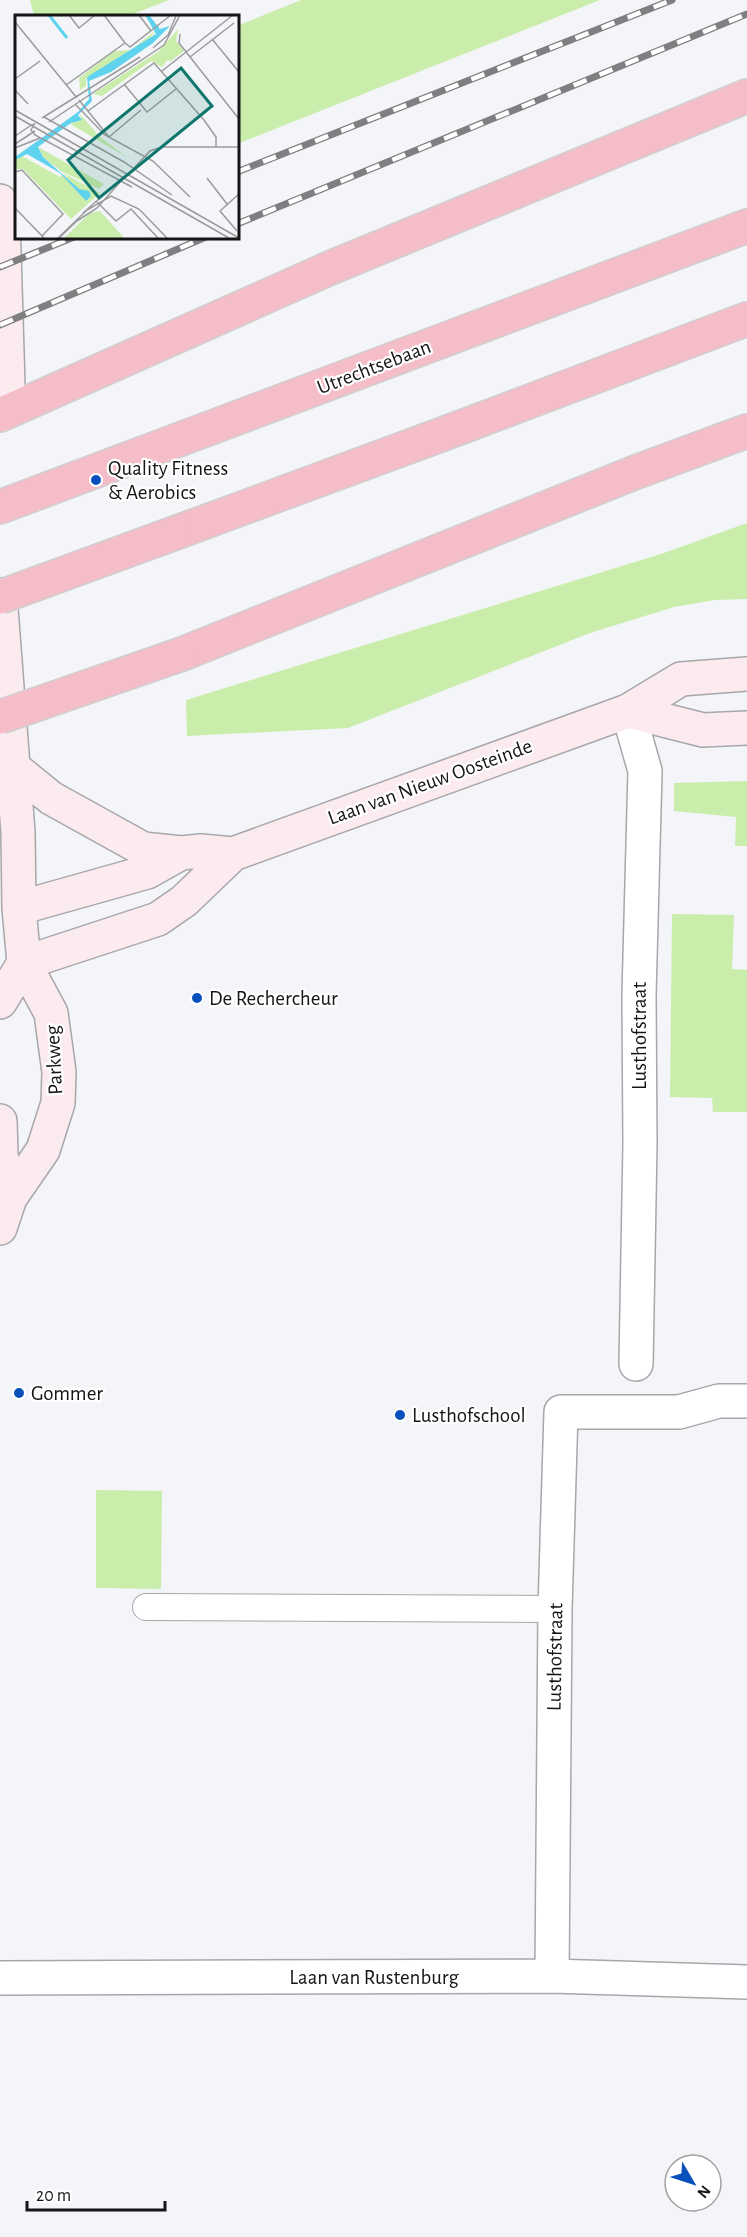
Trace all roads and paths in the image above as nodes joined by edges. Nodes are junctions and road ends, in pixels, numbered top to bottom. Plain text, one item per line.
1 (747, 96) edge
2 (0, 201) edge
3 (747, 225) edge
4 (747, 319) edge
5 (0, 410) edge
6 (0, 415) edge
7 (747, 431) edge
8 (0, 507) edge
9 (0, 596) edge
10 (747, 674) edge
11 (628, 711) junction
12 (0, 717) edge
13 (747, 728) edge
14 (13, 767) junction
15 (181, 853) junction
16 (233, 854) junction
17 (5, 909) edge
18 (12, 968) edge
19 (0, 1002) edge
20 (0, 1121) edge
21 (5, 1213) edge
22 (636, 1364) dead end
23 (747, 1401) edge
24 (146, 1607) dead end
25 (555, 1609) junction
26 (552, 1976) junction
27 (0, 1978) edge
28 (747, 1982) edge

1 - 6 highway
2 - 5 street
3 - 8 highway, Utrechtsebaan
4 - 9 highway, bridge
7 - 12 highway, bridge
9 - 14 street
10 - 11 street, Laan van Nieuw Oosteinde
11 - 13 street
11 - 16 street, Laan van Nieuw Oosteinde
11 - 22 street, Lusthofstraat
14 - 15 street
14 - 17 street
15 - 16 street, Laan van Nieuw Oosteinde
15 - 17 street, Laan van Nieuw Oosteinde
16 - 18 street, Laan van Nieuw Oosteinde
17 - 18 street
18 - 19 street
18 - 21 street, Parkweg
20 - 21 street, Parkweg
23 - 25 street, Lusthofstraat
24 - 25 lane
25 - 26 street, Lusthofstraat
26 - 27 street, Laan van Rustenburg
26 - 28 street, Laan van Rustenburg

